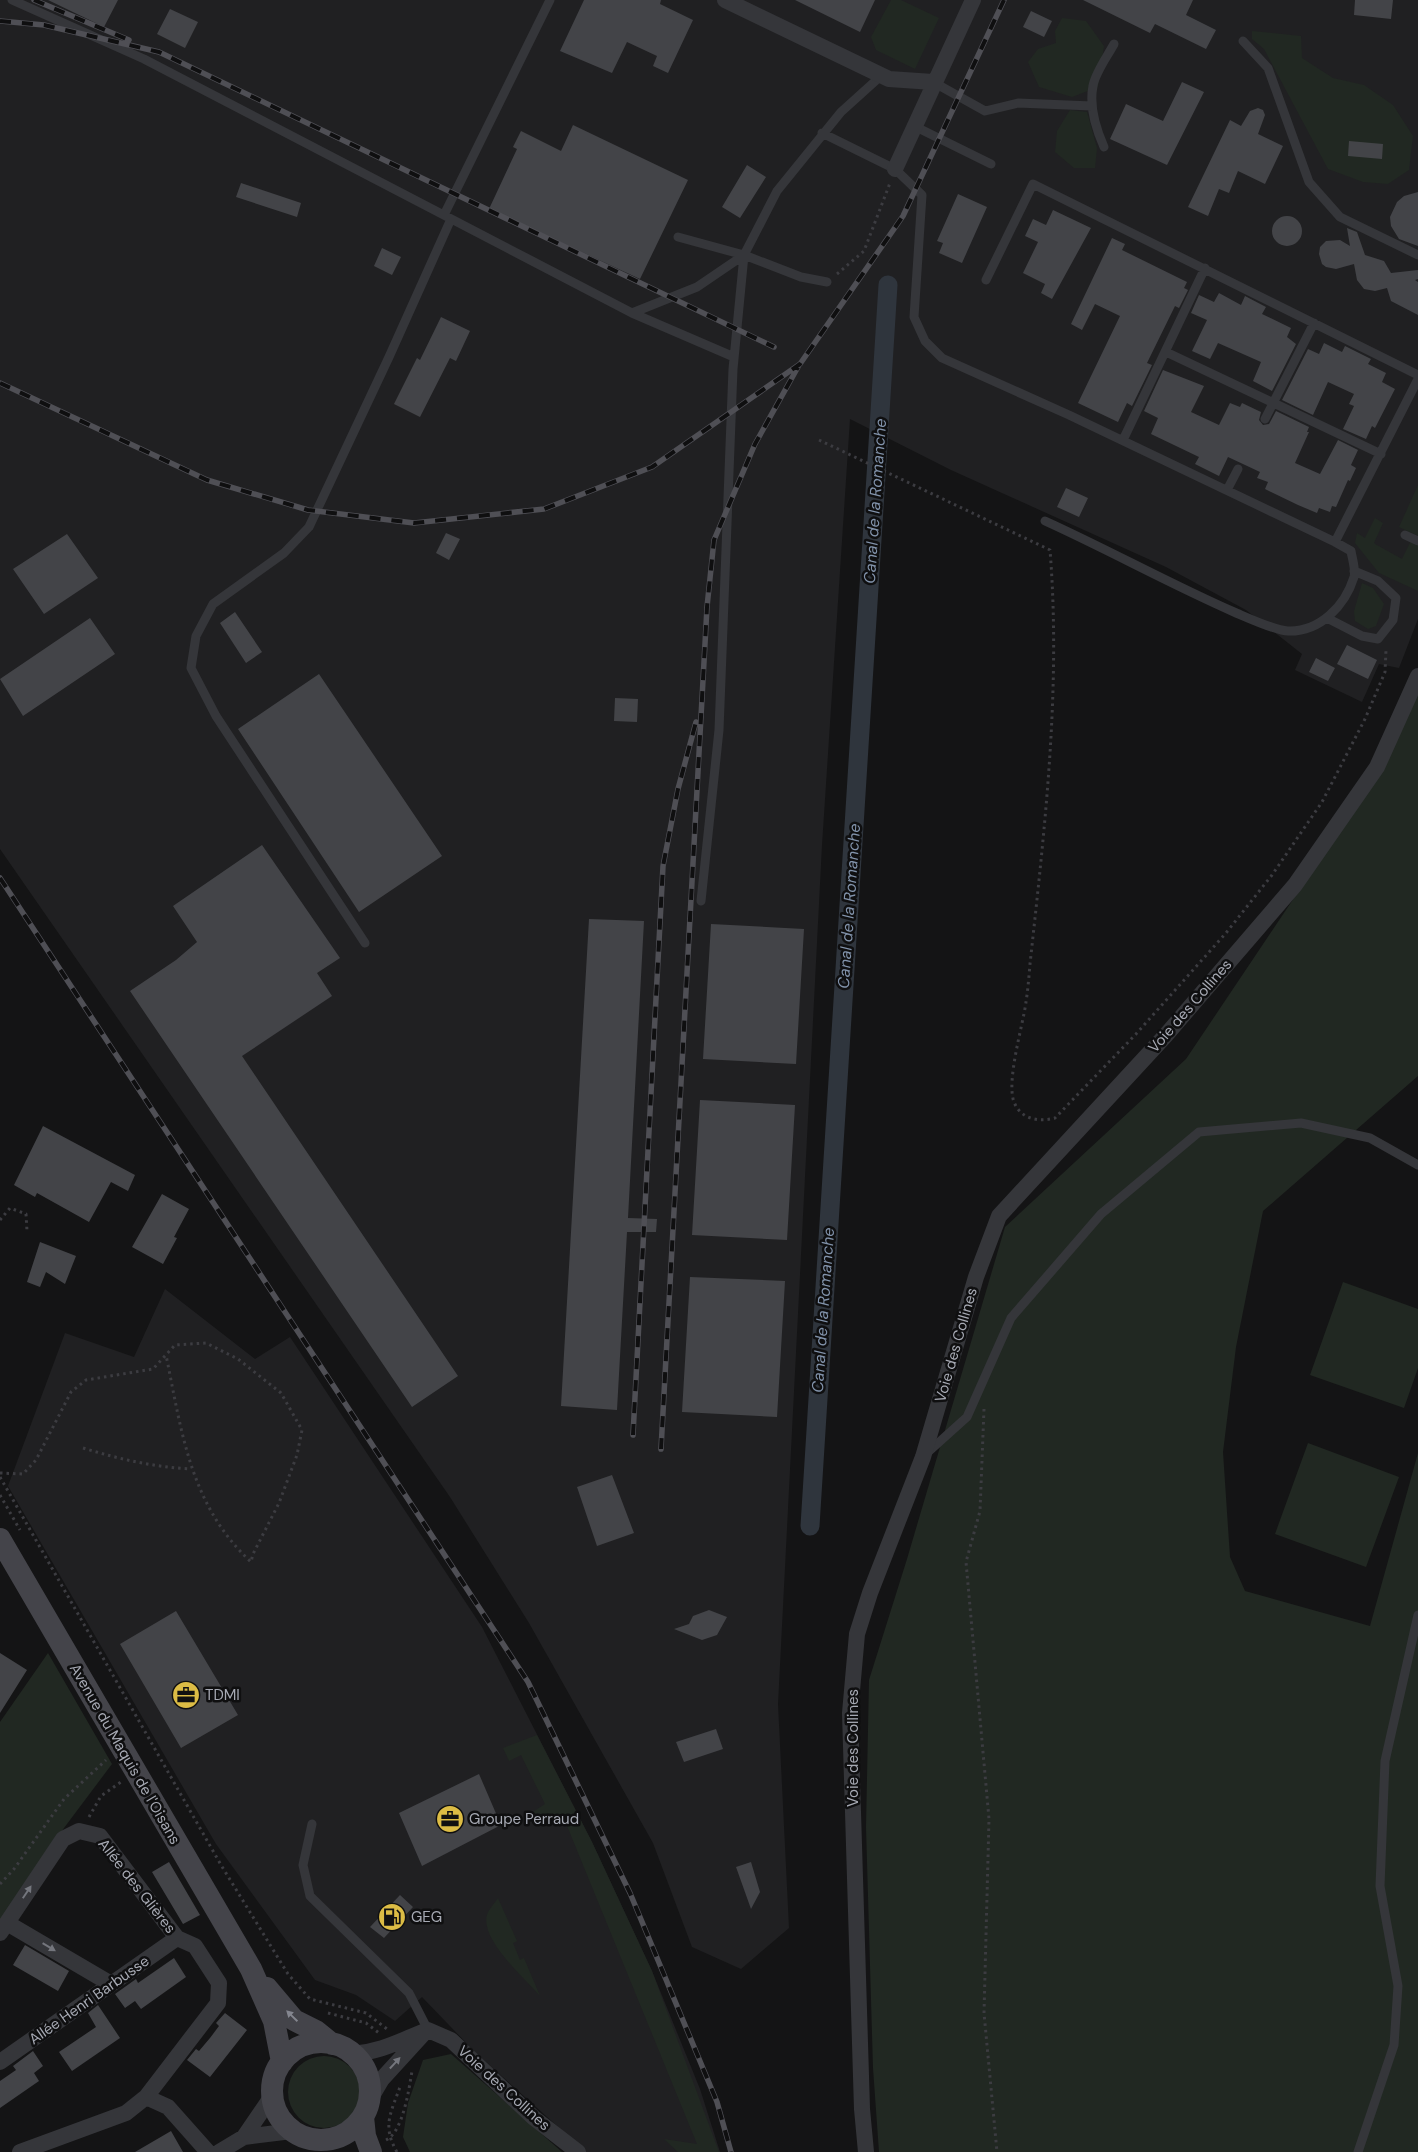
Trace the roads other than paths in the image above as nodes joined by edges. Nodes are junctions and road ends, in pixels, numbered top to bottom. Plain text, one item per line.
1 (12, 0) edge
2 (550, 0) edge
3 (725, 0) edge
4 (972, 0) edge
5 (1243, 41) dead end
6 (1114, 44) dead end
7 (882, 75) junction
8 (934, 82) junction
9 (1092, 106) junction
10 (914, 126) junction
11 (822, 133) junction
12 (1104, 147) dead end
13 (991, 164) dead end
14 (896, 169) junction
15 (448, 217) junction
16 (678, 238) dead end
17 (744, 255) junction
18 (1418, 255) edge
19 (1205, 268) junction
20 (986, 280) dead end
21 (827, 282) road end
22 (632, 313) junction
23 (1314, 323) junction
24 (1166, 352) junction
25 (734, 357) junction
26 (1418, 375) edge
27 (1418, 379) edge
28 (1274, 404) junction
29 (1265, 420) dead end
30 (1123, 440) junction
31 (1381, 454) junction
32 (1238, 469) dead end
33 (1227, 490) junction
34 (1045, 521) dead end
35 (1405, 535) dead end
36 (1418, 541) edge
37 (1335, 542) junction
38 (1354, 571) junction
39 (1328, 618) junction
40 (1418, 676) edge
41 (701, 901) dead end
42 (365, 943) dead end
43 (1418, 1165) edge
44 (923, 1457) junction
45 (1, 1542) edge
46 (1418, 1615) edge
47 (312, 1824) dead end
48 (3, 1928) edge
49 (177, 1938) junction
50 (251, 1969) junction
51 (111, 1984) junction
52 (428, 2030) junction
53 (332, 2044) junction
54 (402, 2048) junction
55 (352, 2054) junction
56 (0, 2062) edge
57 (282, 2062) junction
58 (272, 2096) junction
59 (146, 2097) junction
60 (366, 2109) junction
61 (292, 2131) junction
62 (244, 2137) junction
63 (324, 2146) edge
64 (376, 2146) edge
65 (20, 2152) edge
66 (208, 2152) edge
67 (219, 2152) edge
68 (578, 2152) edge
69 (866, 2152) edge
70 (1358, 2152) edge

1 - 15 lane
2 - 15 lane
3 - 7 street
4 - 8 street
5 - 18 lane
6 - 9 lane
7 - 8 street
7 - 11 lane
8 - 9 lane
8 - 10 street
9 - 12 lane
10 - 13 lane
10 - 14 street
11 - 14 lane
11 - 17 lane
14 - 30 lane
15 - 22 lane
15 - 42 lane
16 - 17 lane
17 - 21 lane
17 - 22 lane
17 - 25 lane
19 - 20 lane
19 - 23 lane
19 - 24 lane
22 - 25 lane
23 - 26 lane
23 - 28 lane
24 - 28 lane
24 - 30 lane
25 - 41 lane
27 - 31 lane
28 - 29 lane
28 - 31 lane
30 - 33 lane
31 - 37 lane
32 - 33 lane
33 - 37 lane
34 - 39 lane
35 - 36 lane
37 - 38 lane
38 - 39 lane
38 - 39 lane
40 - 44 street, Voie des Collines
43 - 44 lane
44 - 69 street, Voie des Collines
45 - 50 street, Avenue du Maquis de l'Oisans
46 - 70 lane
47 - 52 lane
48 -> 49 street, Allée des Glières
48 -> 51 street
49 - 51 street, Allée Henri Barbusse
49 - 59 street
53 -> 50 street, Avenue du Maquis de l'Oisans
50 - 57 street, Avenue du Maquis de l'Oisans
51 - 56 street, Allée Henri Barbusse
52 - 54 street
52 - 68 street, Voie des Collines
53 - 55 street
53 - 57 street
54 - 55 street
60 -> 54 street
55 - 60 street
57 - 58 street
58 - 61 street
58 - 62 street
59 - 65 street
59 - 66 street
60 - 63 street
60 - 64 street
61 - 62 street
61 - 63 street
62 - 67 street

